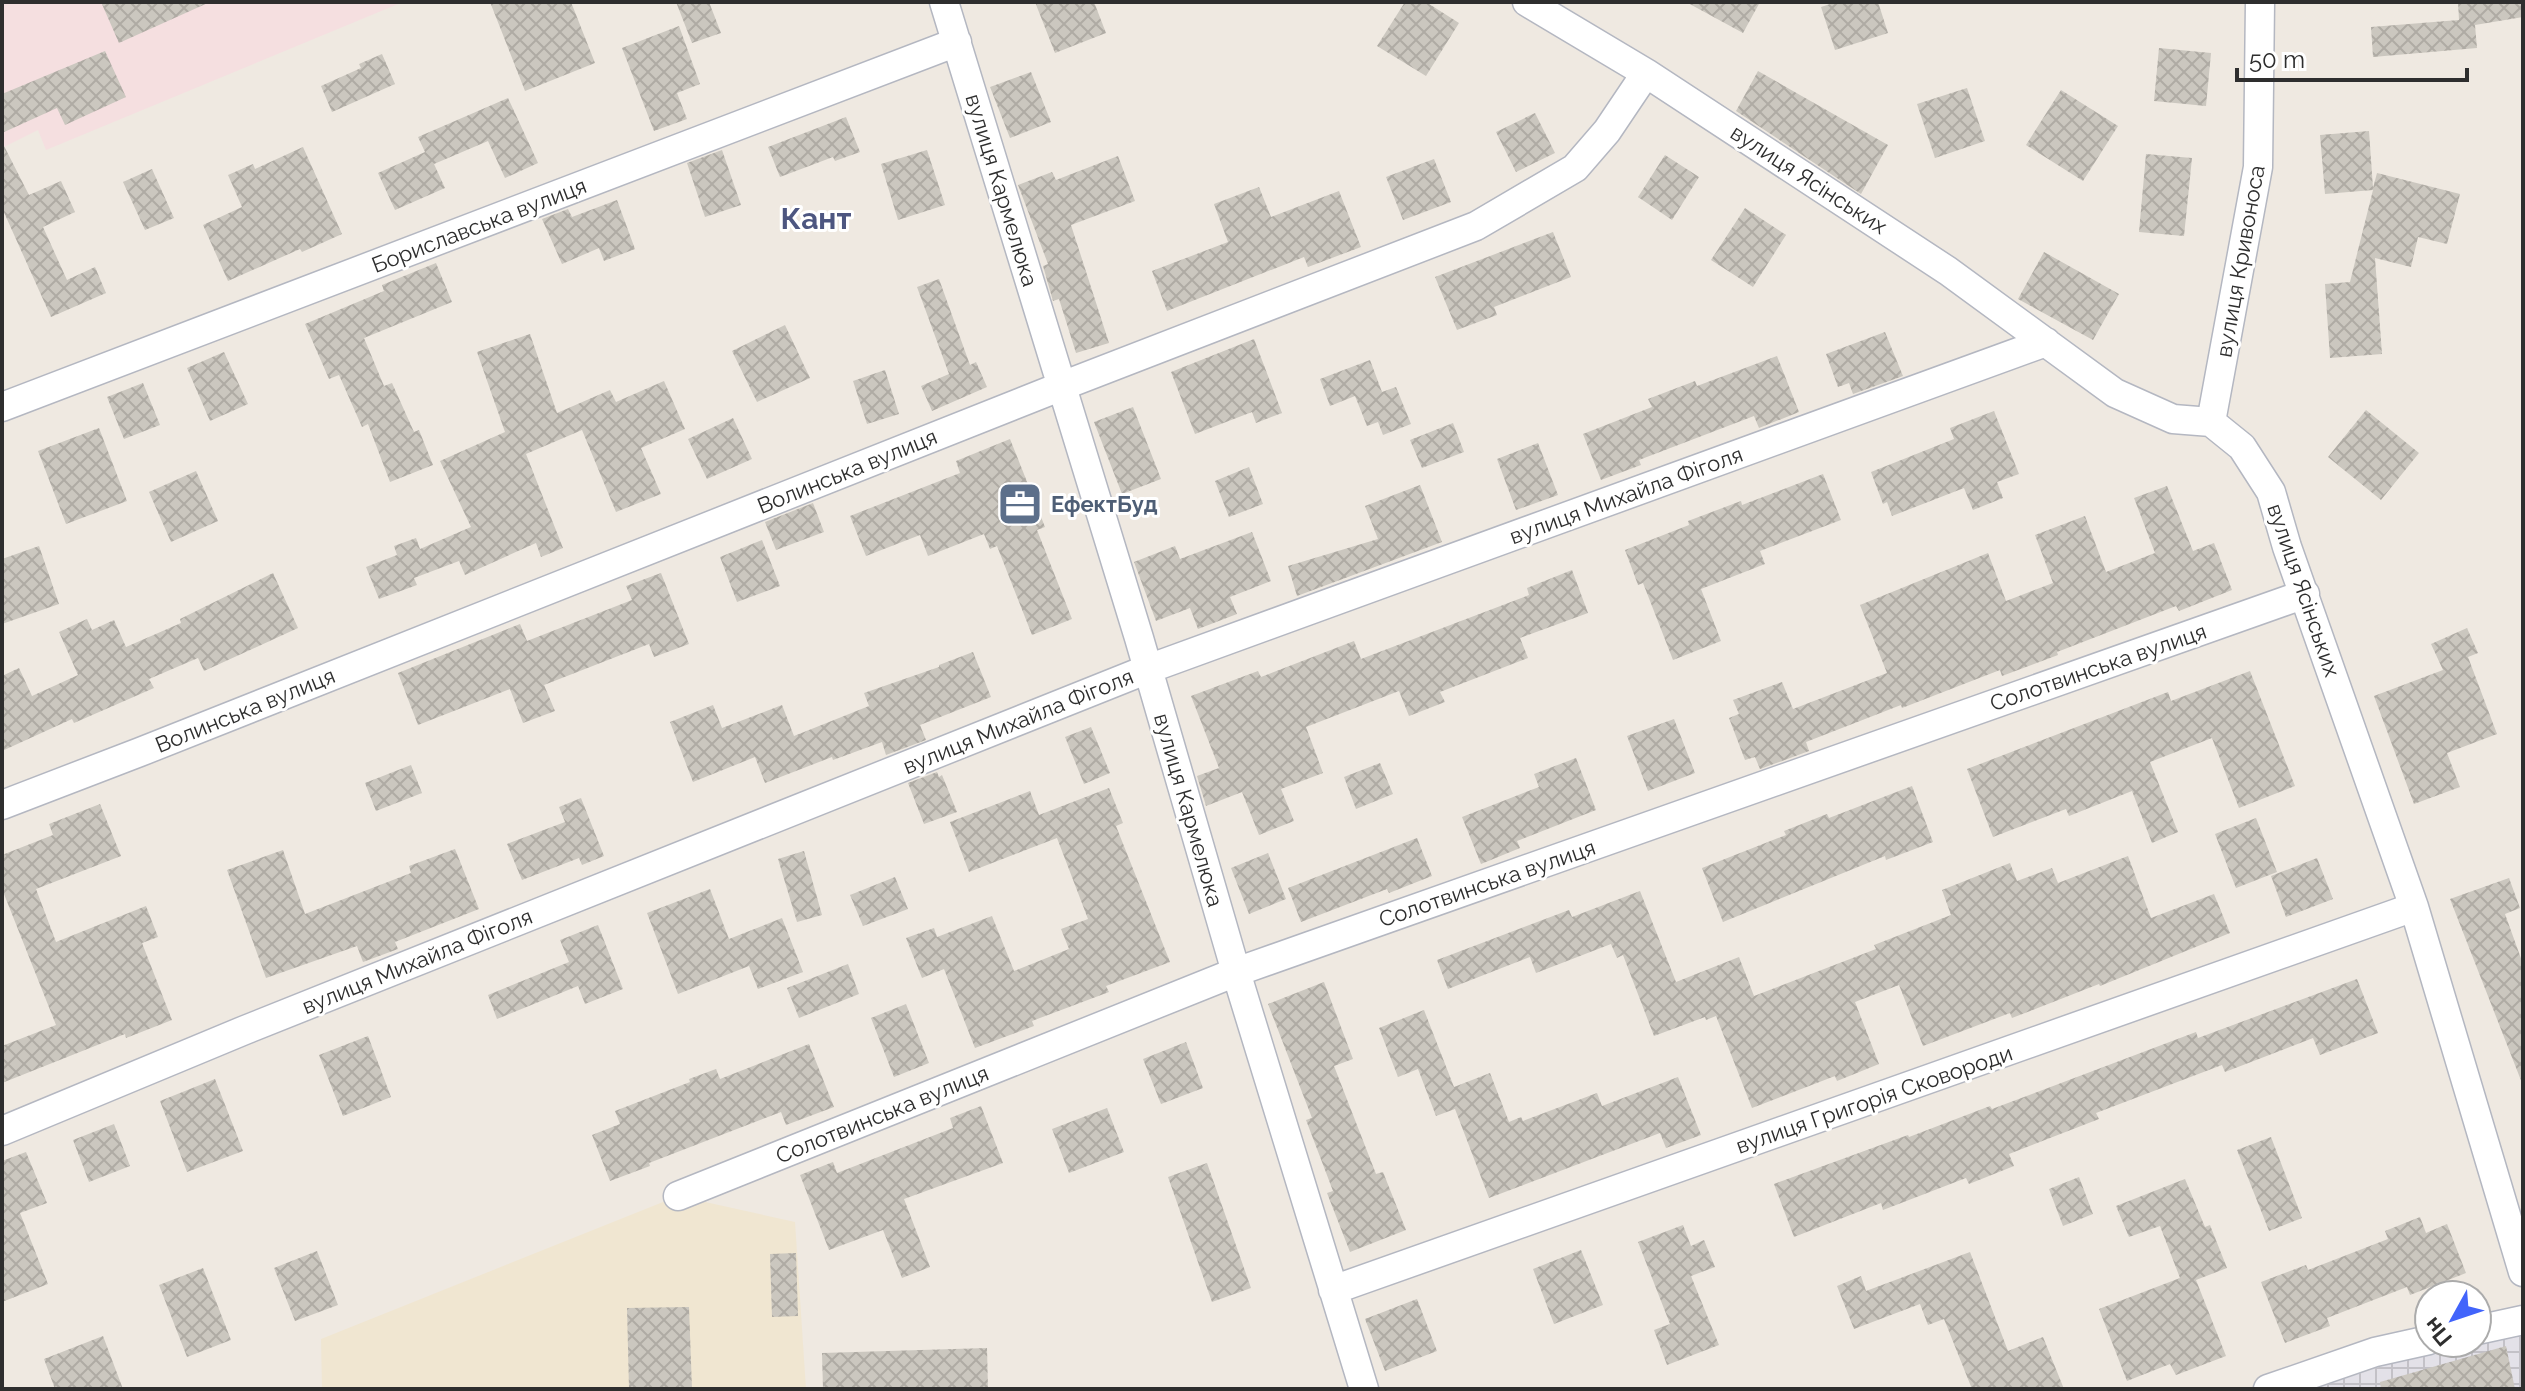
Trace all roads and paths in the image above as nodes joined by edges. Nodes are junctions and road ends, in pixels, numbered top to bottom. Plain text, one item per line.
1 (944, 2) edge
2 (1527, 2) edge
3 (2260, 2) edge
4 (957, 42) junction
5 (1646, 73) junction
6 (2046, 342) junction
7 (1062, 386) junction
8 (2, 407) edge
9 (2211, 422) junction
10 (2305, 594) junction
11 (1148, 669) junction
12 (2, 805) edge
13 (2414, 907) junction
14 (1236, 972) junction
15 (2, 1131) edge
16 (678, 1196) dead end
17 (2523, 1272) edge
18 (1333, 1290) junction
19 (2523, 1320) edge
20 (2493, 1327) edge
21 (2413, 1344) edge
22 (1364, 1389) edge
23 (2268, 1389) edge

1 - 4 street, вулиця Кармелюка
2 - 5 street, вулиця Ясінських
3 - 9 street, вулиця Кривоноса
4 - 7 street, вулиця Кармелюка
4 - 8 street, Бориславська вулиця
5 - 6 street, вулиця Ясінських
5 - 7 street, Волинська вулиця
6 - 9 street, вулиця Ясінських
6 - 11 street, вулиця Михайла Фіголя
7 - 11 street, вулиця Кармелюка
7 - 12 street, Волинська вулиця
9 - 10 street, вулиця Ясінських
10 - 13 street, вулиця Ясінських
10 - 14 street, Солотвинська вулиця
11 - 14 street, вулиця Кармелюка
11 - 15 street, вулиця Михайла Фіголя
13 - 17 street, вулиця Ясінських
13 - 18 street, вулиця Григорія Сковороди
14 - 16 street, Солотвинська вулиця
14 - 18 street, вулиця Кармелюка
18 - 22 street, вулиця Кармелюка
19 - 20 street
21 - 23 street

